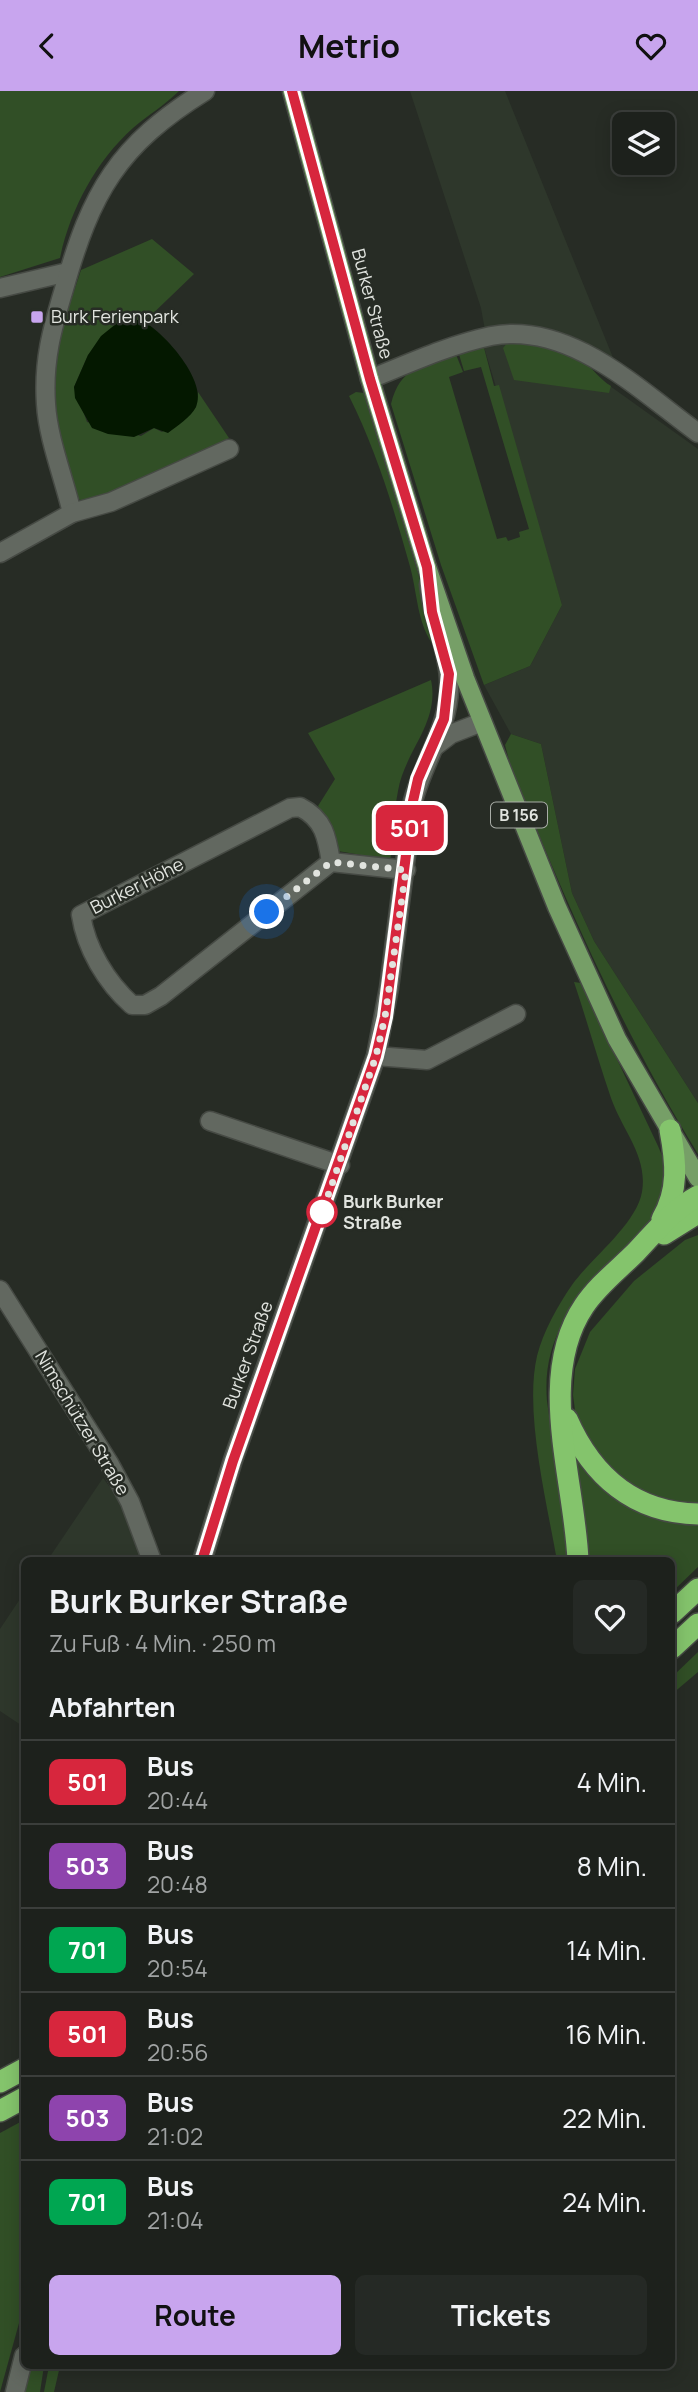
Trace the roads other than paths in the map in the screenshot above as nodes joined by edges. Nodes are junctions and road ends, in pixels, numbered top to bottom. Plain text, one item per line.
1 (205, 91) edge
2 (292, 91) edge
3 (68, 272) junction
4 (0, 288) edge
5 (370, 379) junction
6 (698, 433) edge
7 (229, 449) dead end
8 (72, 513) junction
9 (0, 553) edge
10 (427, 567) junction
11 (482, 722) junction
12 (431, 749) junction
13 (331, 862) junction
14 (406, 870) junction
15 (516, 1014) dead end
16 (376, 1056) junction
17 (210, 1121) dead end
18 (670, 1130) junction
19 (340, 1165) junction
20 (698, 1178) edge
21 (698, 1196) edge
22 (698, 1213) edge
23 (661, 1221) junction
24 (636, 1252) junction
25 (0, 1290) edge
26 (562, 1409) junction
27 (698, 1514) edge
28 (151, 1557) edge
29 (203, 1557) edge
30 (577, 1557) edge
31 (698, 1588) edge
32 (675, 1610) edge
33 (698, 1624) edge
34 (675, 1645) edge
35 (21, 2071) edge
36 (0, 2082) edge
37 (21, 2100) edge
38 (0, 2111) edge
39 (21, 2368) edge
40 (15, 2392) edge

1 - 3 street
2 - 5 main road, Burker Straße / B 156
3 - 4 street
3 - 8 street
5 - 6 street, Burker Straße
5 - 10 main road, B 156
7 - 8 street
8 - 9 street
10 - 11 main road, B 156
10 - 12 street, Burker Straße
11 - 12 street
11 - 18 main road, B 156
12 - 14 street, Burker Straße
13 - 13 street, Burker Höhe
13 - 14 street
14 - 16 street, Burker Straße
15 - 16 street
16 - 19 street, Burker Straße
17 - 19 street
18 - 20 main road, B 156
18 - 23 highway
19 - 29 street, Burker Straße
21 - 23 highway
22 - 24 highway
23 - 24 highway
24 - 26 highway
25 - 28 street, Nimschützer Straße
26 - 27 highway
26 - 30 highway
31 - 32 highway
33 - 34 highway
35 - 36 highway
37 - 38 highway
39 - 40 street

